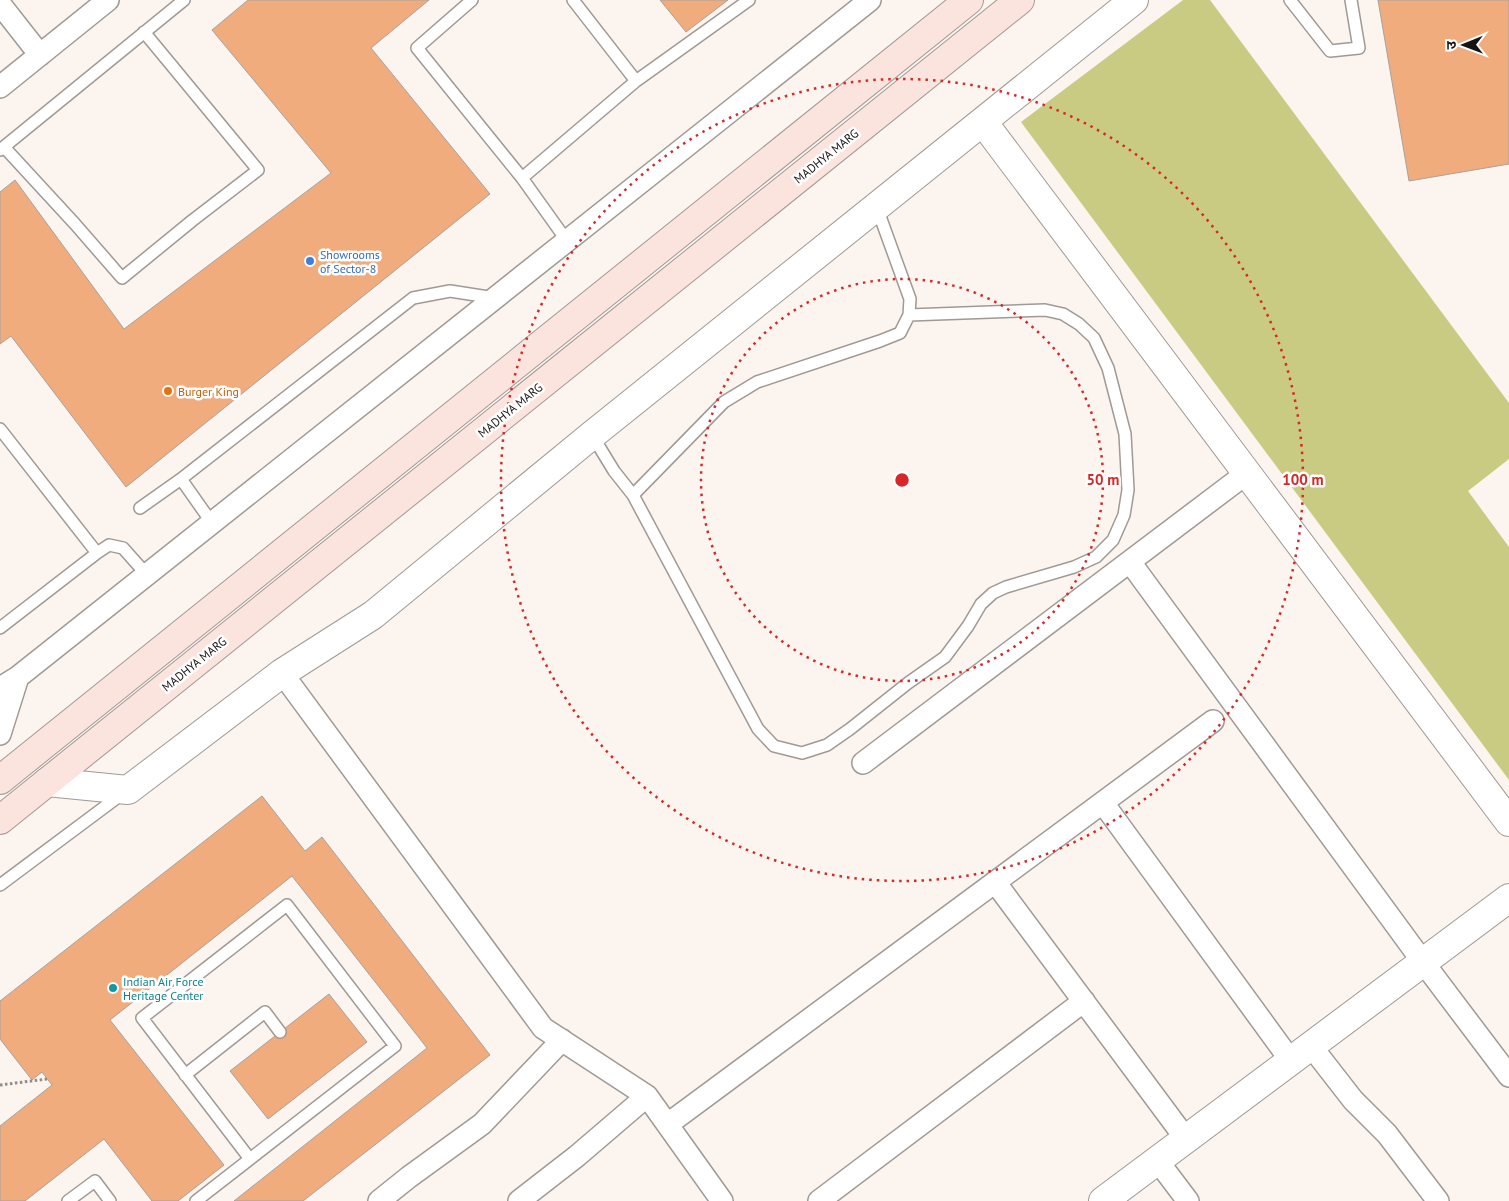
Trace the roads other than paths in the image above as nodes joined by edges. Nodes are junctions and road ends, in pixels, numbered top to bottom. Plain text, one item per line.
1 (108, 0) edge
2 (184, 0) edge
3 (472, 0) edge
4 (573, 0) edge
5 (749, 0) edge
6 (870, 0) edge
7 (969, 0) edge
8 (1020, 0) edge
9 (1134, 0) edge
10 (1290, 0) edge
11 (1351, 0) edge
12 (0, 4) edge
13 (144, 32) junction
14 (40, 55) junction
15 (636, 81) junction
16 (0, 87) edge
17 (983, 122) junction
18 (2, 149) edge
19 (522, 178) junction
20 (877, 208) junction
21 (567, 241) junction
22 (495, 298) junction
23 (909, 315) junction
24 (0, 429) edge
25 (592, 435) junction
26 (1247, 473) junction
27 (181, 479) junction
28 (633, 495) junction
29 (140, 508) dead end
30 (212, 523) junction
31 (96, 553) junction
32 (1130, 562) junction
33 (147, 575) junction
34 (0, 628) edge
35 (282, 674) junction
36 (9, 682) edge
37 (1213, 721) dead end
38 (0, 734) edge
39 (863, 762) dead end
40 (0, 780) edge
41 (47, 782) junction
42 (128, 790) junction
43 (1104, 802) junction
44 (0, 820) edge
45 (1509, 822) edge
46 (995, 882) junction
47 (0, 885) edge
48 (1509, 898) edge
49 (1423, 962) junction
50 (1084, 1001) junction
51 (280, 1032) dead end
52 (562, 1040) junction
53 (1301, 1053) junction
54 (185, 1074) junction
55 (1509, 1076) edge
56 (647, 1096) junction
57 (668, 1124) junction
58 (1186, 1139) junction
59 (250, 1159) junction
60 (1157, 1160) junction
61 (68, 1201) edge
62 (110, 1201) edge
63 (196, 1201) edge
64 (379, 1201) edge
65 (519, 1201) edge
66 (722, 1201) edge
67 (818, 1201) edge
68 (1103, 1201) edge
69 (1188, 1201) edge
70 (1438, 1201) edge

1 - 14 street
2 - 13 lane
3 - 19 lane
4 - 15 lane
5 - 15 lane
6 - 21 street
7 - 40 main road
8 - 41 main road, MADHYA MARG
9 - 17 street
10 - 11 lane
12 - 14 street
13 - 18 lane
13 - 18 lane
14 - 16 street
15 - 19 lane
17 - 20 street
17 - 26 street
19 - 21 lane
20 - 23 lane
20 - 25 street
21 - 22 street
22 - 27 lane
22 - 30 street
23 - 28 lane
23 - 28 lane
24 - 31 lane
25 - 28 lane
25 - 35 street
26 - 32 street
26 - 45 street
27 - 29 lane
27 - 30 lane
30 - 33 street
31 - 33 lane
31 - 34 lane
32 - 39 street
32 - 49 street
33 - 36 street
35 - 42 street
35 - 52 street
36 - 38 street
37 - 43 street
41 - 42 street
41 - 44 main road, MADHYA MARG
42 - 47 lane
43 - 46 street
43 - 53 street
46 - 50 street
46 - 57 street
48 - 49 street
49 - 53 street
49 - 55 street
50 - 58 street
50 - 67 street
51 - 54 lane
52 - 56 street
52 - 64 street
53 - 58 street
53 - 70 street
54 - 59 lane
54 - 59 lane
56 - 57 street
56 - 65 street
57 - 66 street
58 - 60 street
59 - 63 lane
60 - 68 street
60 - 69 street
61 - 62 lane

